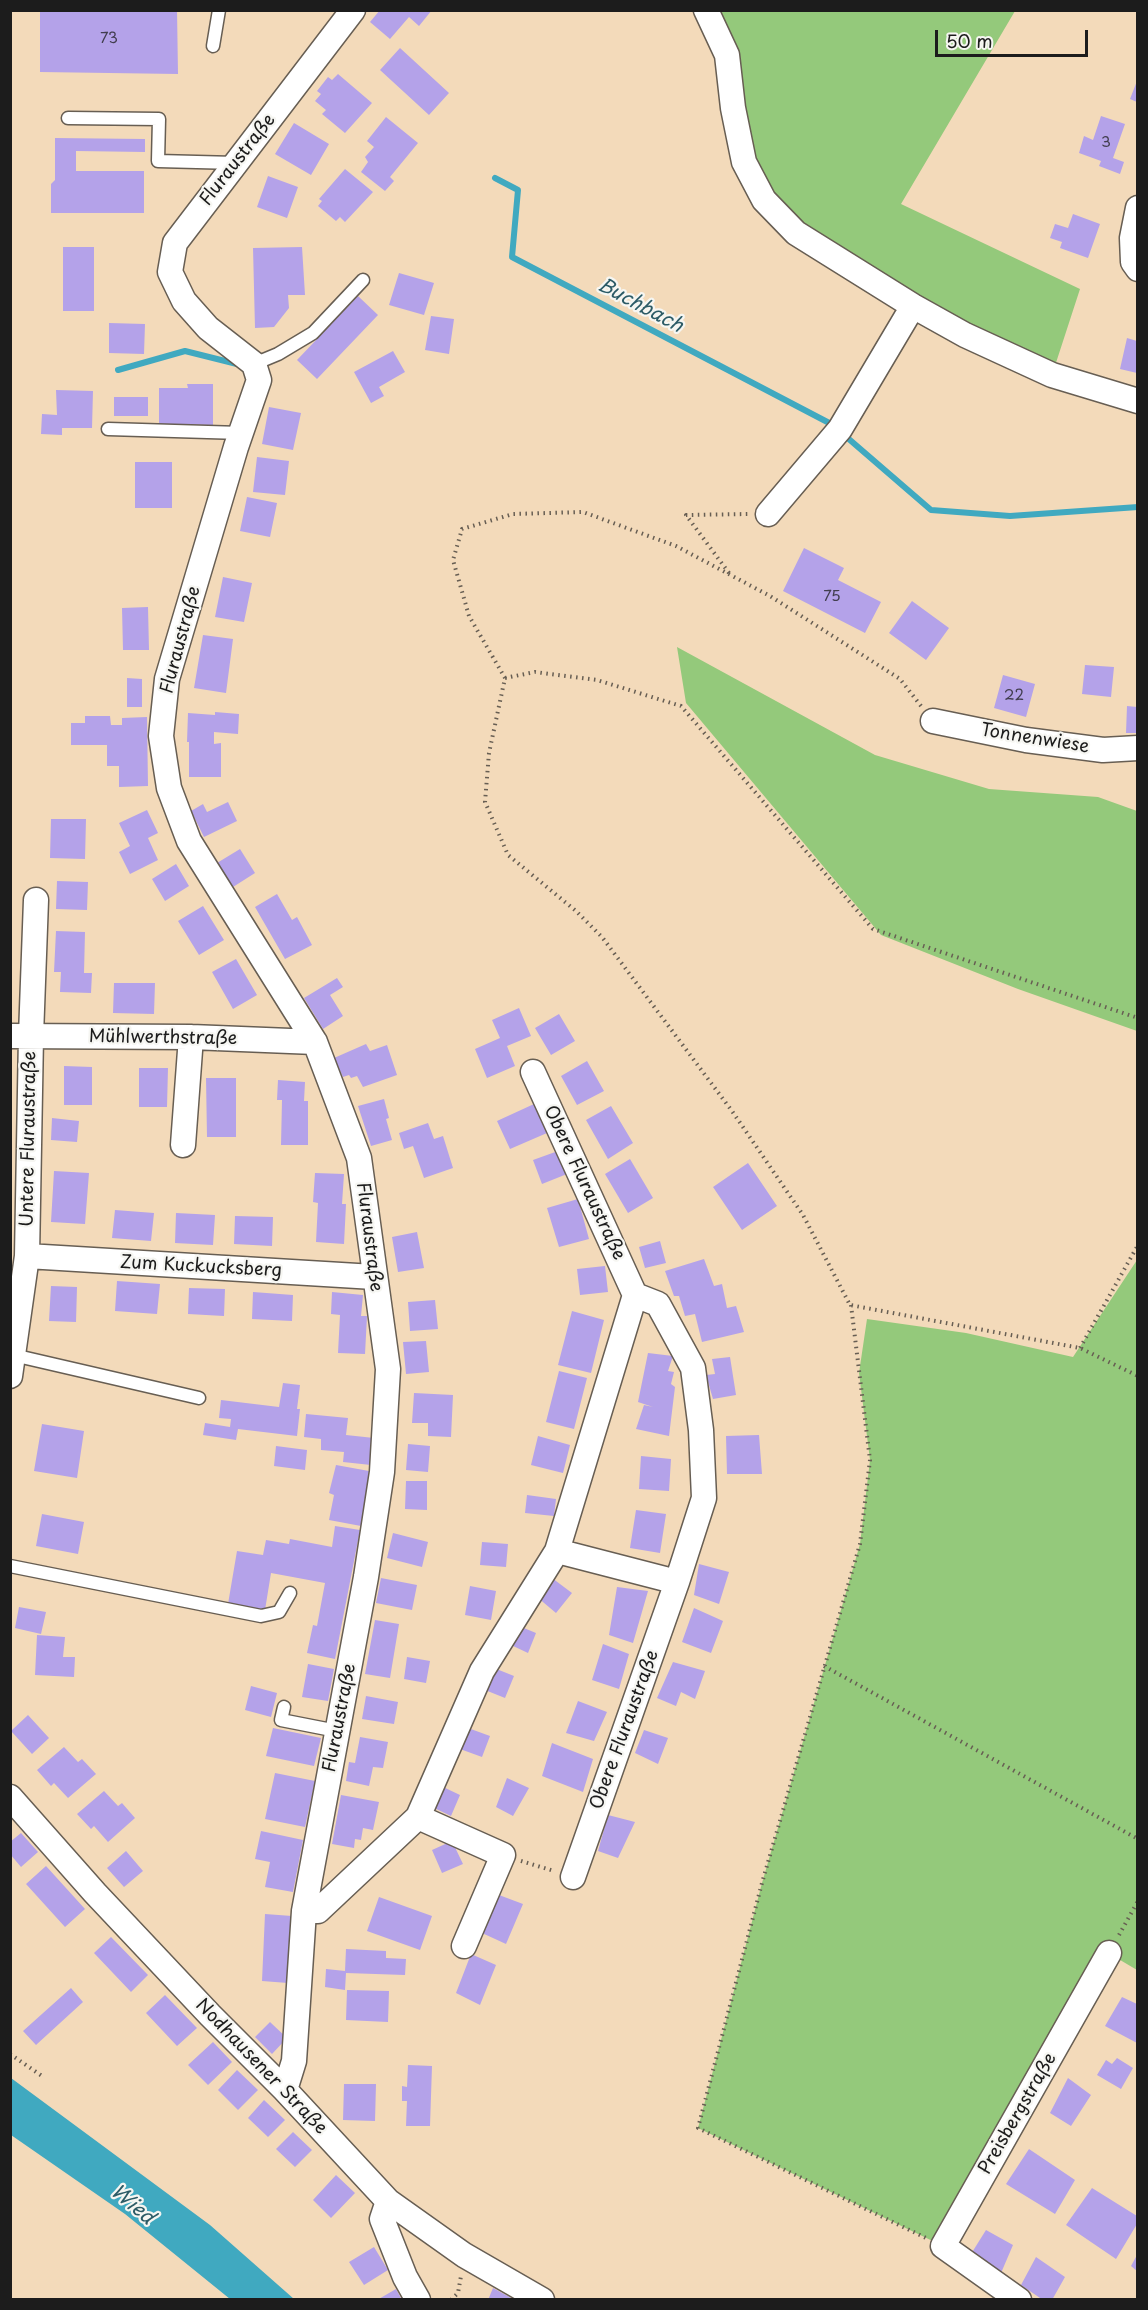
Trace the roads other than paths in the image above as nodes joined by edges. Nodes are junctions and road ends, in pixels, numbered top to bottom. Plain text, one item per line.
1 (219, 10) edge
2 (353, 10) edge
3 (706, 10) edge
4 (213, 46) dead end
5 (68, 118) dead end
6 (237, 163) junction
7 (1137, 208) edge
8 (1137, 269) edge
9 (363, 280) dead end
10 (913, 306) junction
11 (254, 364) junction
12 (1137, 402) edge
13 (108, 429) dead end
14 (241, 433) junction
15 (768, 514) road end
16 (933, 721) road end
17 (1137, 748) edge
18 (36, 900) dead end
19 (21, 1036) edge
20 (191, 1037) junction
21 (315, 1042) junction
22 (533, 1072) dead end
23 (183, 1145) dead end
24 (27, 1256) junction
25 (374, 1277) junction
26 (635, 1295) junction
27 (12, 1366) edge
28 (199, 1398) dead end
29 (556, 1551) junction
30 (10, 1566) edge
31 (677, 1582) junction
32 (290, 1593) dead end
33 (284, 1707) dead end
34 (337, 1731) junction
35 (10, 1797) edge
36 (418, 1817) junction
37 (573, 1877) road end
38 (304, 1911) junction
39 (464, 1946) dead end
40 (1109, 1953) road end
41 (285, 2090) junction
42 (388, 2201) junction
43 (418, 2300) edge
44 (542, 2300) edge
45 (1019, 2300) edge

1 - 4 lane
2 - 6 street, Fluraustraße
3 - 10 street
5 - 6 lane
6 - 11 street, Fluraustraße
7 - 8 street
9 - 11 lane
10 - 12 street
10 - 15 street
11 - 14 street, Fluraustraße
13 - 14 lane
14 - 21 street, Fluraustraße
16 - 17 street, Tonnenwiese
18 - 19 street, Untere Fluraustraße
19 - 20 street, Mühlwerthstraße
19 - 24 street, Untere Fluraustraße
20 - 21 street, Mühlwerthstraße
20 - 23 street
21 - 25 street, Fluraustraße
22 - 26 street, Obere Fluraustraße
24 - 25 street, Zum Kuckucksberg
24 - 27 street, Untere Fluraustraße
25 - 34 street, Fluraustraße
26 - 29 street
26 - 31 street, Obere Fluraustraße
27 - 28 lane
29 - 31 street
29 - 36 street
30 - 32 lane
31 - 37 street, Obere Fluraustraße
33 - 34 lane
34 - 38 street, Fluraustraße
35 - 41 street, Nodhausener Straße
36 - 38 street
36 - 39 street
38 - 41 street, Fluraustraße
40 - 45 street, Preisbergstraße
41 - 42 street, Nodhausener Straße
42 - 43 street
42 - 44 street, Nodhausener Straße

